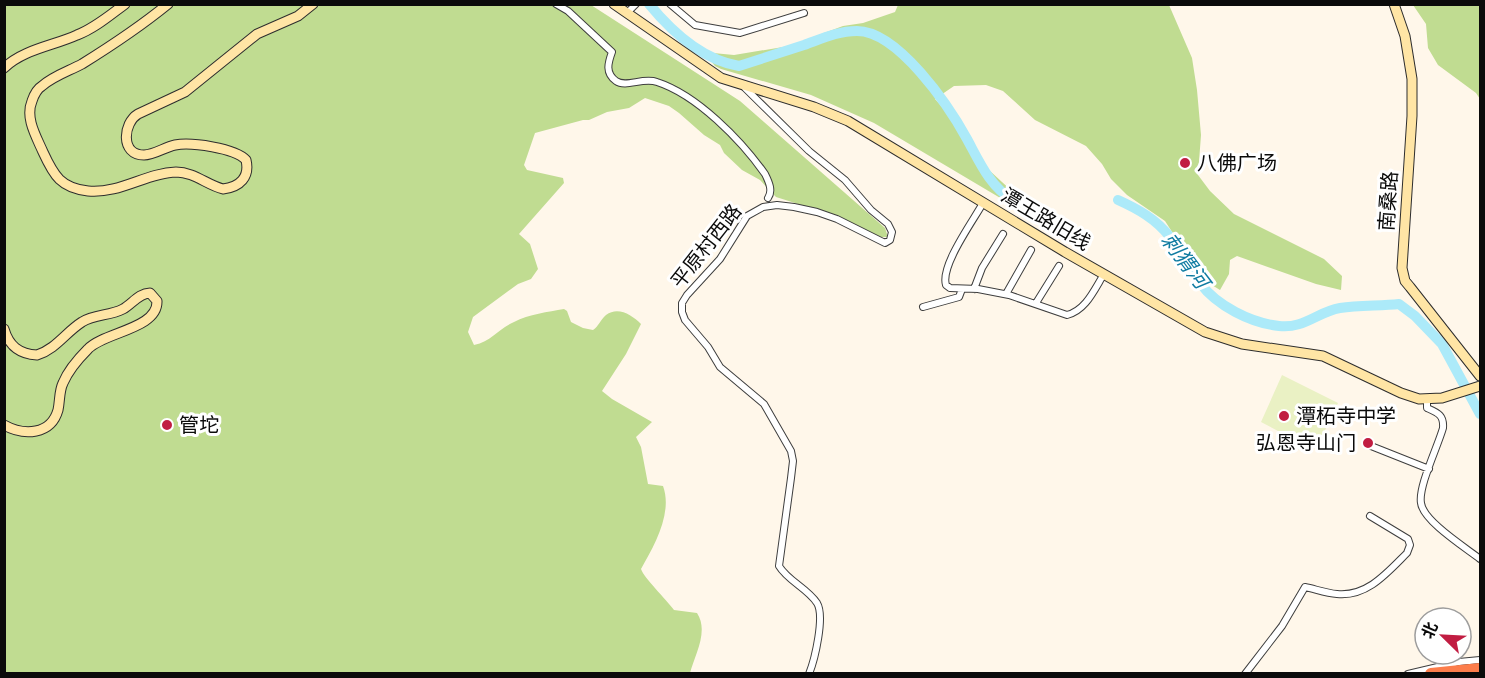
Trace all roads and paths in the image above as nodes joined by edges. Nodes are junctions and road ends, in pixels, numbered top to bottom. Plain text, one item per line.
1 (125, 4) edge
2 (168, 4) edge
3 (313, 4) edge
4 (556, 4) edge
5 (614, 4) edge
6 (636, 4) edge
7 (670, 4) edge
8 (1394, 4) edge
9 (804, 13) dead end
10 (627, 14) junction
11 (4, 68) edge
12 (745, 87) junction
13 (768, 198) dead end
14 (983, 203) junction
15 (1003, 234) dead end
16 (1031, 250) dead end
17 (1059, 266) dead end
18 (1104, 274) junction
19 (962, 289) junction
20 (974, 289) junction
21 (1006, 294) junction
22 (1036, 303) junction
23 (923, 307) dead end
24 (4, 329) edge
25 (1480, 376) edge
26 (1480, 386) edge
27 (1427, 400) junction
28 (4, 425) edge
29 (1371, 446) dead end
30 (1430, 469) junction
31 (1370, 516) dead end
32 (1480, 559) edge
33 (1480, 660) edge
34 (1480, 669) edge
35 (809, 674) edge
36 (1245, 674) edge
37 (1408, 674) edge
38 (1431, 674) edge

1 - 11 main road
2 - 3 main road
4 - 13 street
5 - 10 main road, 潭王路旧线
6 - 10 street
7 - 9 street
8 - 25 main road, 南桑路
10 - 12 main road, 潭王路旧线
12 - 14 main road, 潭王路旧线
12 - 35 street, 平原村西路
14 - 18 main road, 潭王路旧线
14 - 19 street
15 - 20 street
16 - 21 street
17 - 22 street
18 - 22 street
18 - 27 main road, 潭王路旧线
19 - 20 street
19 - 23 street
20 - 21 street
21 - 22 street
24 - 28 main road
26 - 27 main road, 潭王路旧线
27 - 30 street
29 - 30 street
30 - 32 street
31 - 36 street
33 - 37 street
34 - 38 highway

